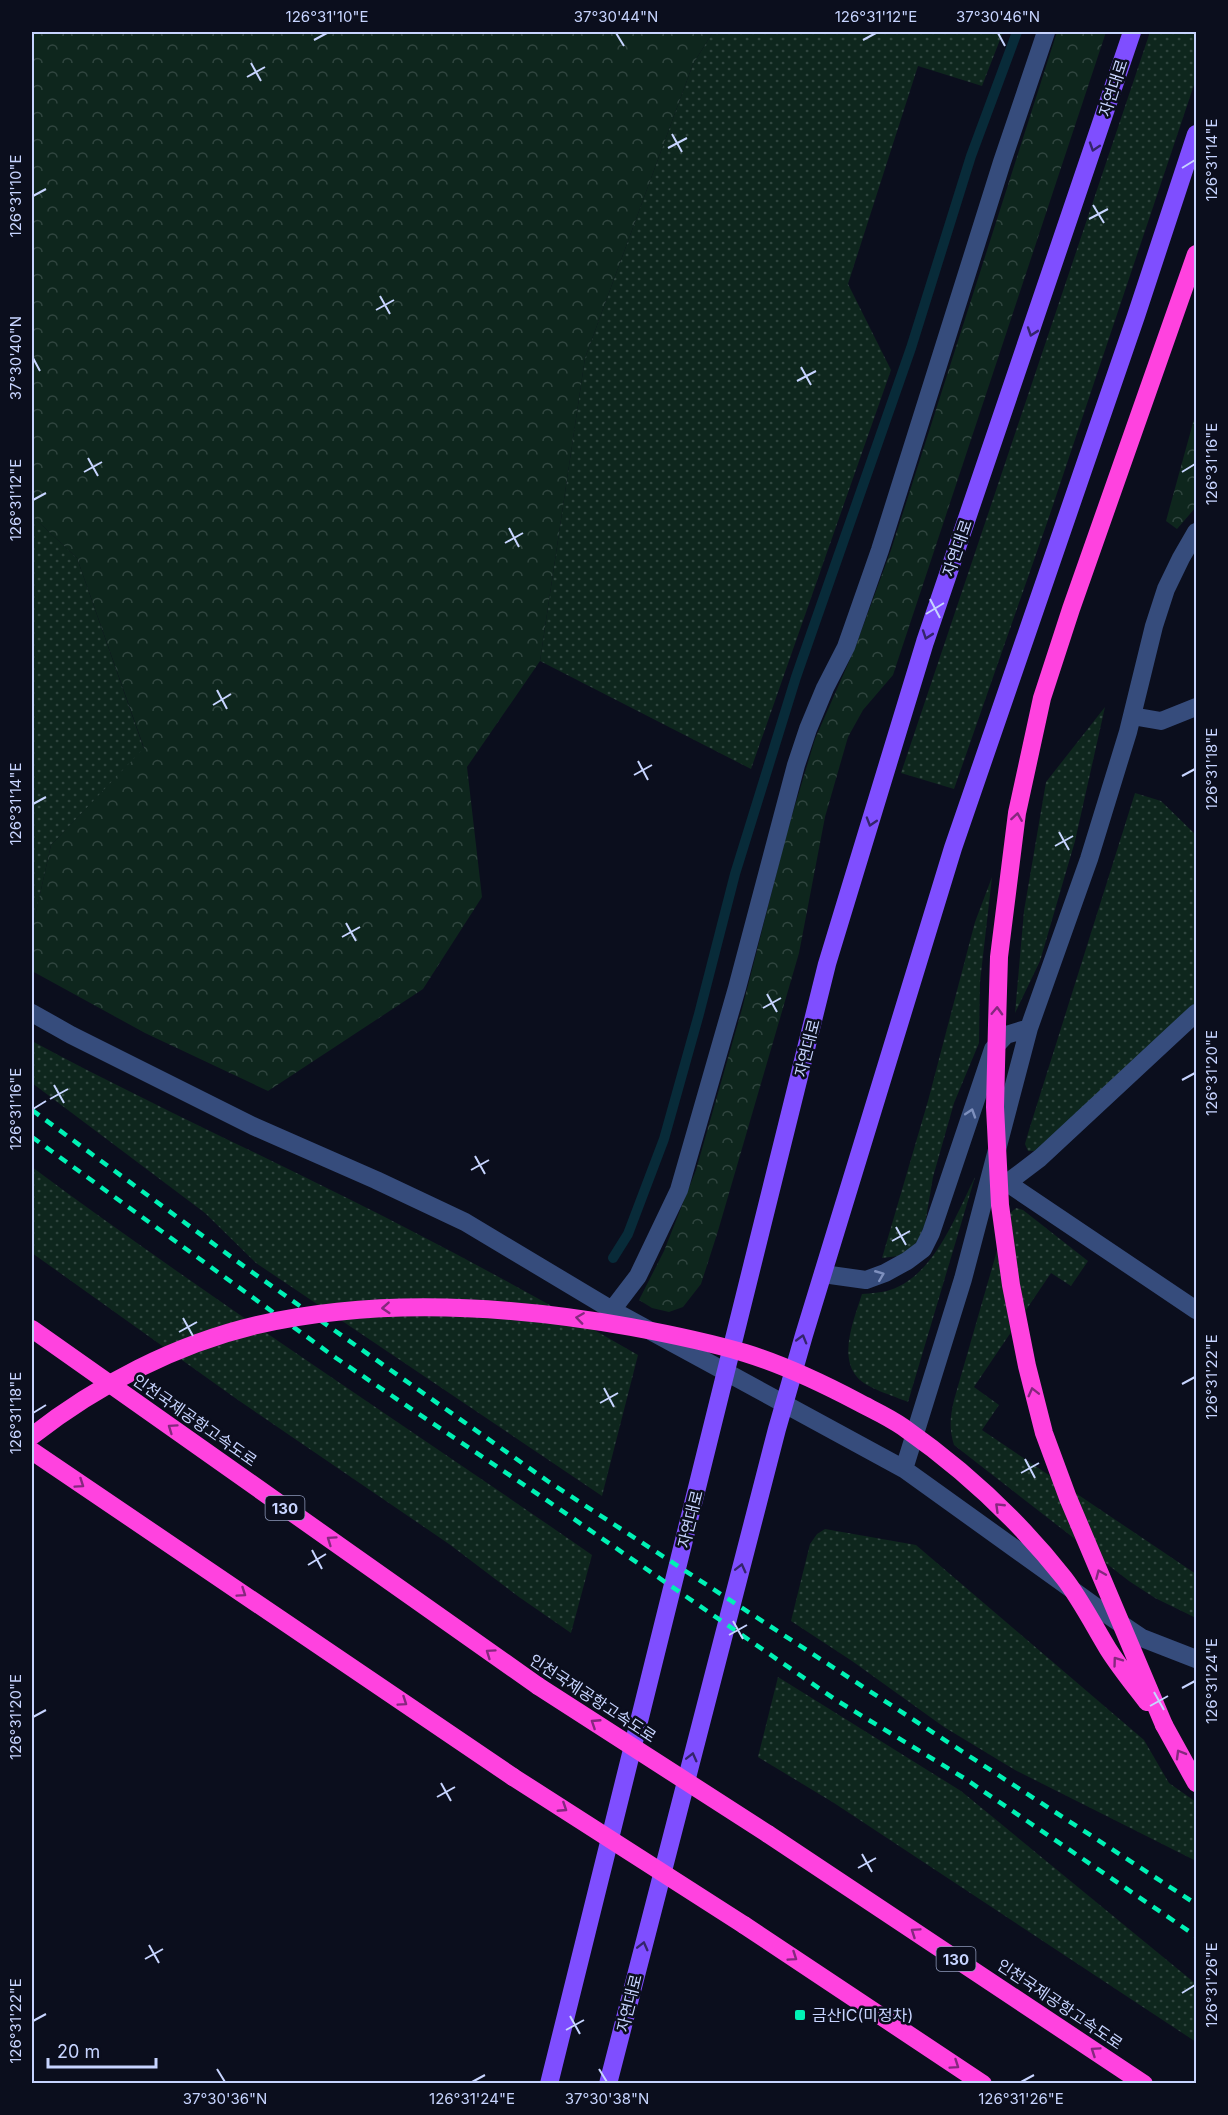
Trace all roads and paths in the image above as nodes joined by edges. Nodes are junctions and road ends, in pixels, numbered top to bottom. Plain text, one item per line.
1 (1046, 32) edge
2 (1132, 32) edge
3 (1197, 134) edge
4 (1197, 254) edge
5 (1197, 532) edge
6 (1197, 706) edge
7 (1132, 716) junction
8 (32, 1013) edge
9 (1197, 1013) edge
10 (1029, 1028) junction
11 (991, 1172) junction
12 (1007, 1183) junction
13 (823, 1274) junction
14 (612, 1310) junction
15 (1197, 1310) edge
16 (32, 1329) edge
17 (726, 1372) junction
18 (784, 1403) junction
19 (32, 1436) edge
20 (32, 1451) edge
21 (904, 1469) junction
22 (1197, 1659) edge
23 (1164, 1725) junction
24 (1197, 1783) edge
25 (549, 2084) edge
26 (608, 2084) edge
27 (983, 2084) edge
28 (1144, 2084) edge

1 - 14 street
2 -> 17 main road, 자연대로
3 - 13 main road, 자연대로
23 -> 4 highway, bridge
5 - 7 street
6 - 7 street
7 - 10 street
8 - 14 street
9 - 12 street
10 - 11 street
13 -> 10 street
11 - 12 street
11 - 21 street
12 - 15 street
18 -> 13 main road, 자연대로
14 - 17 street
28 -> 16 highway, 인천국제공항고속도로 / 130, bridge
17 - 18 street
17 - 25 main road, 자연대로
18 - 21 street
26 -> 18 main road, 자연대로
23 -> 19 highway, bridge
20 -> 27 highway, bridge
21 - 22 street
24 -> 23 highway

